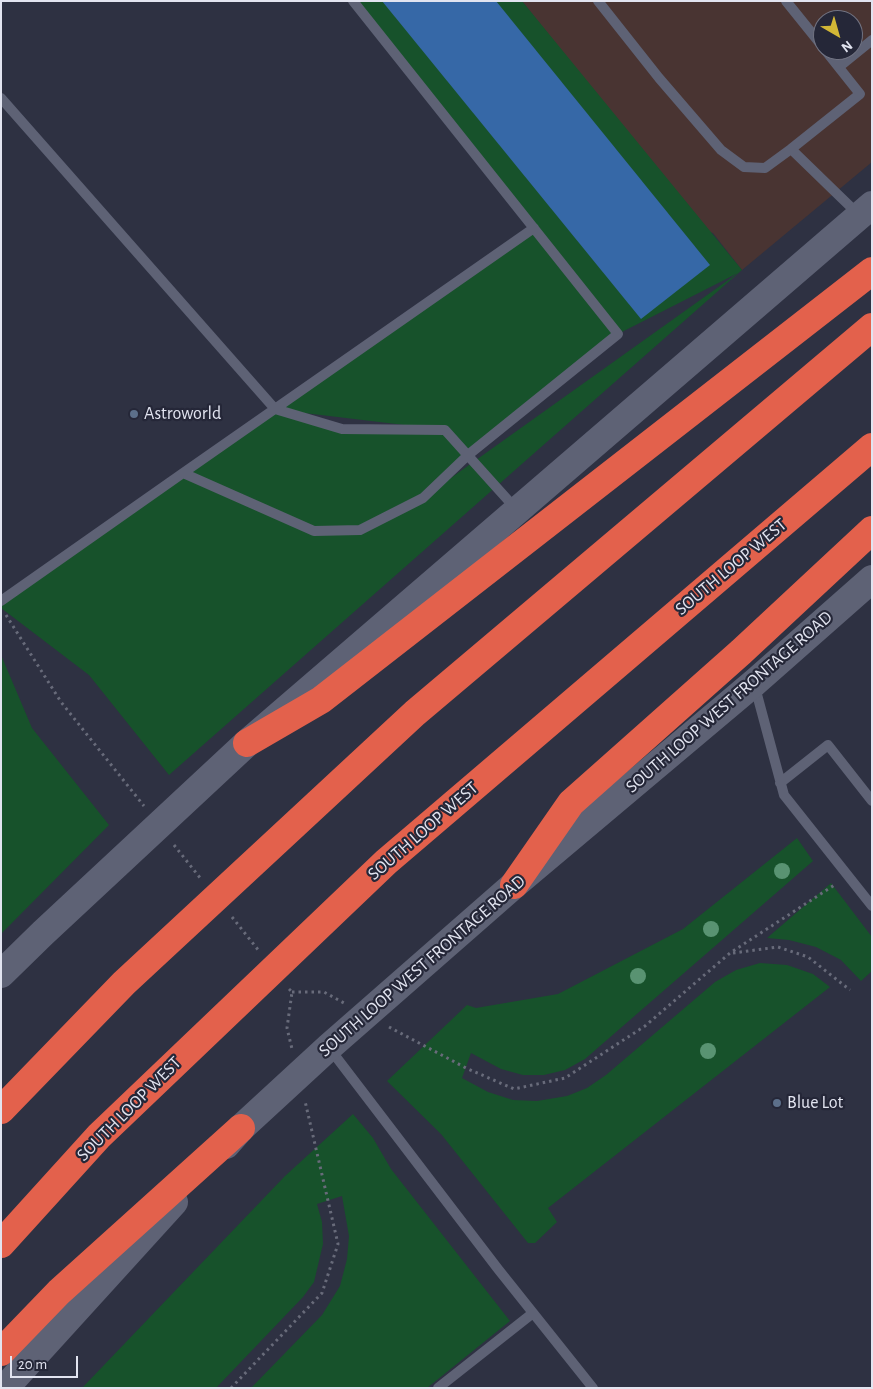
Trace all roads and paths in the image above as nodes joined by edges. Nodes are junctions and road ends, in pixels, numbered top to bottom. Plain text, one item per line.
1 (353, 1) edge
2 (598, 1) edge
3 (790, 3) edge
4 (813, 34) edge
5 (872, 40) edge
6 (833, 60) edge
7 (839, 67) junction
8 (1, 98) edge
9 (791, 149) junction
10 (866, 210) edge
11 (534, 228) junction
12 (872, 271) edge
13 (872, 327) edge
14 (275, 409) junction
15 (872, 447) edge
16 (468, 455) junction
17 (183, 473) junction
18 (517, 511) junction
19 (872, 530) edge
20 (872, 579) edge
21 (1, 601) edge
22 (1, 608) edge
23 (754, 683) junction
24 (247, 743) junction
25 (780, 782) junction
26 (872, 801) edge
27 (146, 809) dead end
28 (170, 840) dead end
29 (848, 876) junction
30 (514, 885) junction
31 (207, 886) dead end
32 (872, 906) edge
33 (231, 916) dead end
34 (730, 953) junction
35 (261, 954) dead end
36 (1, 974) edge
37 (286, 985) dead end
38 (850, 990) dead end
39 (292, 992) dead end
40 (329, 1047) junction
41 (466, 1068) dead end
42 (1, 1110) edge
43 (241, 1128) junction
44 (329, 1201) dead end
45 (1, 1244) edge
46 (533, 1313) junction
47 (1, 1352) edge
48 (5, 1388) edge
49 (231, 1388) edge
50 (438, 1388) edge
51 (593, 1388) edge

1 - 11 lane
2 - 9 lane
3 - 4 lane
5 - 7 lane
6 - 7 lane
7 - 9 lane
8 - 14 lane
9 - 10 lane
10 - 18 main road
11 - 14 lane
11 - 16 lane
12 - 24 highway
13 - 42 highway
14 - 16 lane
14 - 17 lane
15 - 45 highway, SOUTH LOOP WEST
16 - 17 lane
16 - 18 lane
17 - 21 lane
18 - 24 main road
19 - 30 highway
20 - 23 main road, SOUTH LOOP WEST FRONTAGE ROAD
22 - 27 path
23 - 25 lane
23 - 30 main road, SOUTH LOOP WEST FRONTAGE ROAD
24 - 36 main road
25 - 26 lane
25 - 29 lane
28 - 31 path
29 - 32 lane
29 - 34 path
30 - 40 main road, SOUTH LOOP WEST FRONTAGE ROAD
33 - 35 path
34 - 38 path
34 - 41 path
37 - 39 path
40 - 43 main road, SOUTH LOOP WEST FRONTAGE ROAD
40 - 46 lane
43 - 47 highway
43 - 48 main road, SOUTH LOOP WEST FRONTAGE ROAD
44 - 49 path
46 - 50 lane
46 - 51 lane

